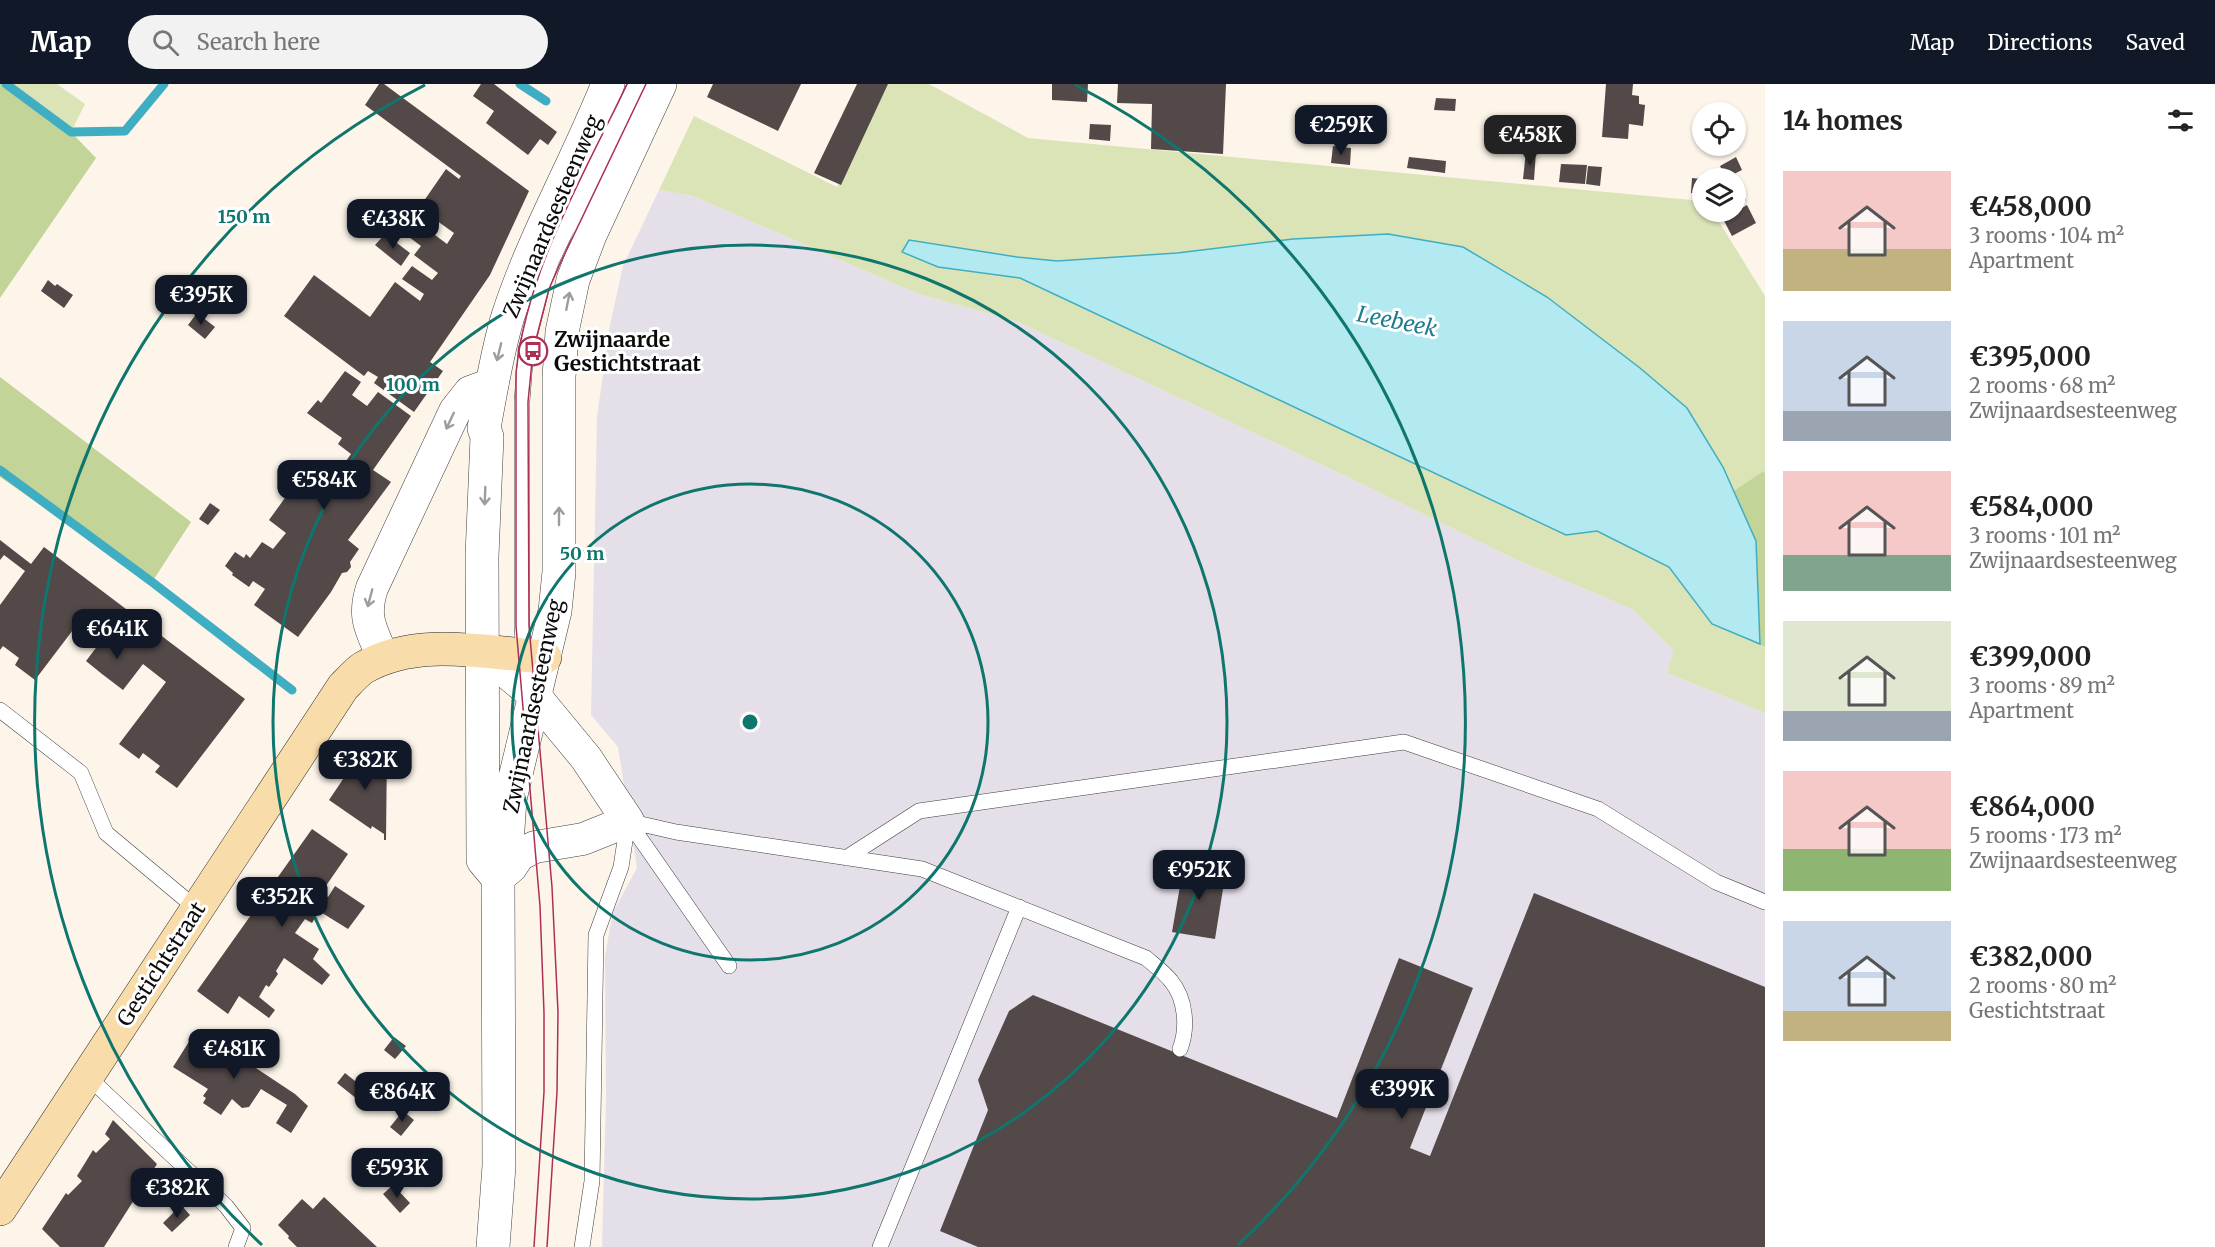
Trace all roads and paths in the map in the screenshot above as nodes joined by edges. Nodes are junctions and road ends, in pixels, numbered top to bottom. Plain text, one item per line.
1 (608, 84) edge
2 (636, 84) edge
3 (660, 84) edge
4 (492, 384) junction
5 (482, 652) junction
6 (535, 657) junction
7 (383, 658) junction
8 (534, 695) junction
9 (0, 711) edge
10 (628, 821) junction
11 (846, 858) junction
12 (498, 878) junction
13 (1765, 902) edge
14 (1019, 907) junction
15 (197, 909) junction
16 (729, 966) dead end
17 (1180, 1049) dead end
18 (87, 1076) junction
19 (0, 1209) edge
20 (236, 1247) edge
21 (493, 1247) edge
22 (582, 1247) edge
23 (880, 1247) edge

1 -> 4 street, Zwijnaardsesteenweg
2 - 6 lane
6 -> 3 street, Zwijnaardsesteenweg
4 -> 5 street, Zwijnaardsesteenweg
4 -> 7 street
5 - 6 main road, Gestichtstraat
5 - 7 main road, Gestichtstraat
5 - 8 street
5 - 12 street, Zwijnaardsesteenweg
6 - 8 street, Zwijnaardsesteenweg
7 - 15 main road, Gestichtstraat
8 - 10 street
8 - 12 street, Zwijnaardsesteenweg
9 - 15 lane
10 - 11 lane
10 - 12 street
10 - 16 lane
10 - 22 lane
11 - 13 lane
11 - 14 lane
12 - 21 street, Zwijnaardsesteenweg
14 - 17 lane
14 - 23 lane
15 - 18 main road, Gestichtstraat
18 - 19 main road, Gestichtstraat
18 - 20 lane

